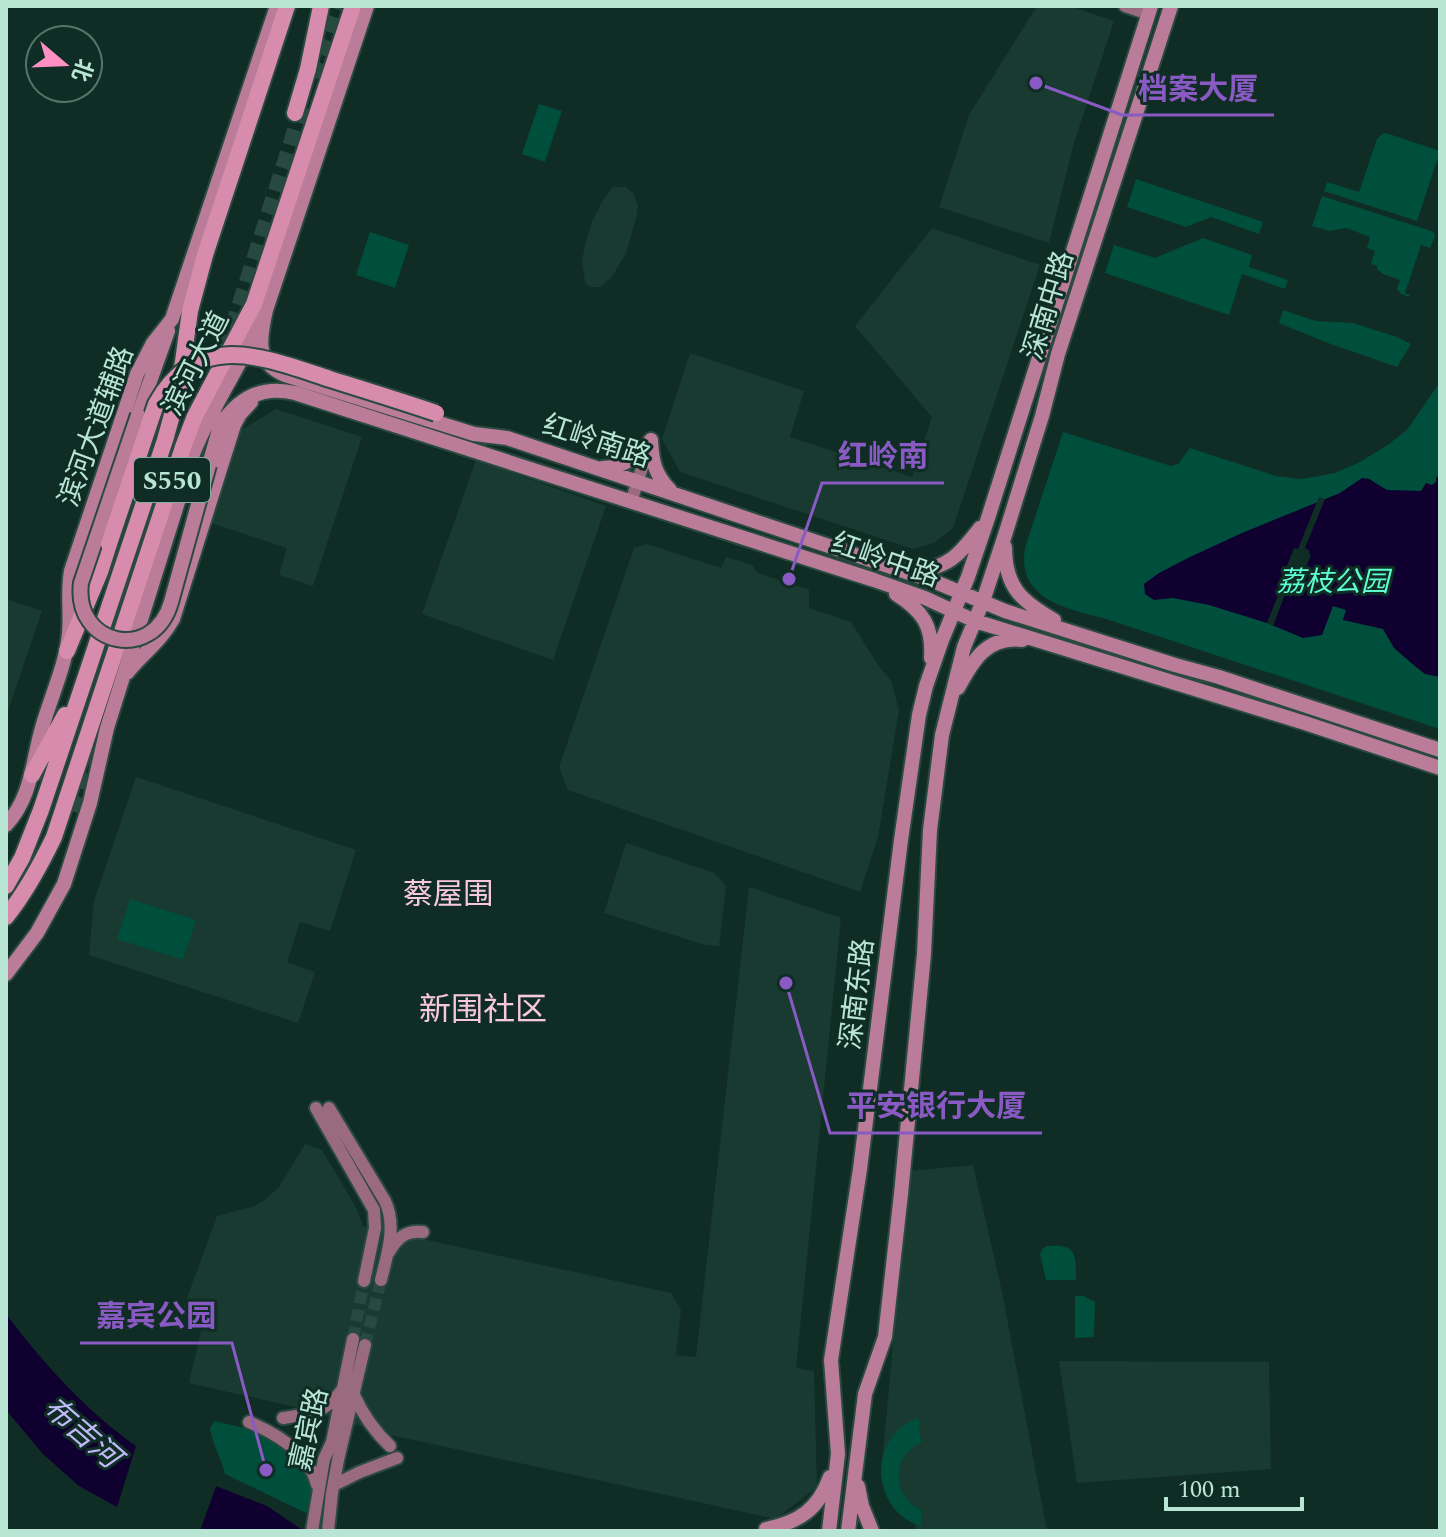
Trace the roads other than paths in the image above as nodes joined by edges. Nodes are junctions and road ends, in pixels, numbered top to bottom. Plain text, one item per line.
1 (277, 6) edge
2 (287, 6) edge
3 (321, 6) edge
4 (353, 6) edge
5 (365, 6) edge
6 (1125, 6) edge
7 (1171, 6) edge
8 (1150, 10) edge
9 (341, 42) junction
10 (295, 113) tunnel mouth
11 (266, 310) junction
12 (172, 319) junction
13 (246, 352) junction
14 (156, 365) junction
15 (137, 374) junction
16 (267, 391) junction
17 (436, 413) joint
18 (220, 426) junction
19 (507, 438) junction
20 (651, 440) junction
21 (598, 468) junction
22 (638, 481) junction
23 (674, 493) junction
24 (631, 502) junction
25 (988, 518) junction
26 (1005, 535) junction
27 (100, 572) junction
28 (910, 574) junction
29 (874, 580) junction
30 (962, 592) junction
31 (983, 601) junction
32 (954, 612) junction
33 (975, 621) junction
34 (1075, 633) junction
35 (67, 651) junction
36 (1073, 652) junction
37 (89, 666) junction
38 (82, 686) junction
39 (926, 686) junction
40 (119, 687) junction
41 (947, 713) junction
42 (1440, 750) edge
43 (1440, 768) edge
44 (32, 775) junction
45 (23, 802) junction
46 (6, 825) edge
47 (6, 835) edge
48 (6, 886) edge
49 (6, 917) edge
50 (6, 974) edge
51 (423, 1232) dead end
52 (384, 1266) junction
53 (381, 1280) tunnel mouth
54 (364, 1281) tunnel mouth
55 (353, 1339) tunnel mouth
56 (365, 1345) tunnel mouth
57 (348, 1391) junction
58 (283, 1418) dead end
59 (249, 1422) dead end
60 (838, 1454) junction
61 (856, 1471) junction
62 (334, 1485) junction
63 (318, 1491) junction
64 (313, 1525) edge
65 (329, 1526) edge
66 (766, 1529) edge
67 (829, 1531) edge
68 (848, 1531) edge
69 (872, 1531) edge

1 - 12 main road, 滨河大道辅路
2 - 37 highway, 滨河大道 / S550
3 - 10 highway
4 - 9 highway, 滨河大道 / S550
5 - 9 highway
5 - 11 main road
6 - 8 main road
7 - 26 main road, 深南中路
8 - 25 main road, 深南中路
9 - 49 highway, 滨河大道 / S550
11 - 13 main road
11 - 19 main road, 红岭南路
12 - 14 main road
12 - 15 main road, 滨河大道辅路
13 - 18 main road
13 - 40 main road
14 - 15 main road
14 - 18 main road, bridge
15 - 35 main road, 滨河大道辅路
16 - 18 main road
16 - 24 main road, 红岭中路
16 - 40 main road
17 - 19 main road
17 - 27 highway, bridge
19 - 21 main road, 红岭南路
20 - 21 main road
20 - 22 main road
20 - 23 main road
21 - 22 main road, 红岭南路
22 - 23 main road, 红岭南路
22 - 24 main road
23 - 28 main road, 红岭南路
24 - 29 main road, 红岭中路
25 - 28 main road
25 - 30 main road, 深南中路
26 - 31 main road, 深南中路
26 - 34 main road
27 - 35 highway
27 - 37 highway
28 - 30 main road, 红岭南路
29 - 32 main road, 红岭中路
29 - 39 main road
30 - 31 main road, 红岭中路
30 - 32 main road, 深南中路
31 - 33 main road, 深南中路
31 - 34 main road, 红岭中路
32 - 33 main road, 红岭中路
32 - 39 main road, 深南东路
33 - 36 main road, 红岭中路
33 - 41 main road
34 - 42 main road, 红岭中路
35 - 44 main road, 滨河大道辅路
36 - 41 main road
36 - 43 main road, 红岭中路
37 - 38 highway, 滨河大道 / S550
38 - 44 highway
38 - 48 highway, 滨河大道 / S550
39 - 60 main road, 深南东路
40 - 50 main road
41 - 61 main road
44 - 45 main road, 滨河大道辅路
45 - 46 main road, 滨河大道辅路
45 - 47 main road
51 - 52 main road
52 - 53 main road
52 - 54 main road
55 - 57 main road, 嘉宾路
56 - 57 main road, 嘉宾路
57 - 58 main road
57 - 62 main road, 嘉宾路
57 - 62 main road
57 - 63 main road, 嘉宾路
59 - 63 main road
60 - 66 main road
60 - 67 main road, 深南东路
61 - 68 main road
61 - 69 main road
62 - 65 main road, 嘉宾路
63 - 64 main road, 嘉宾路

